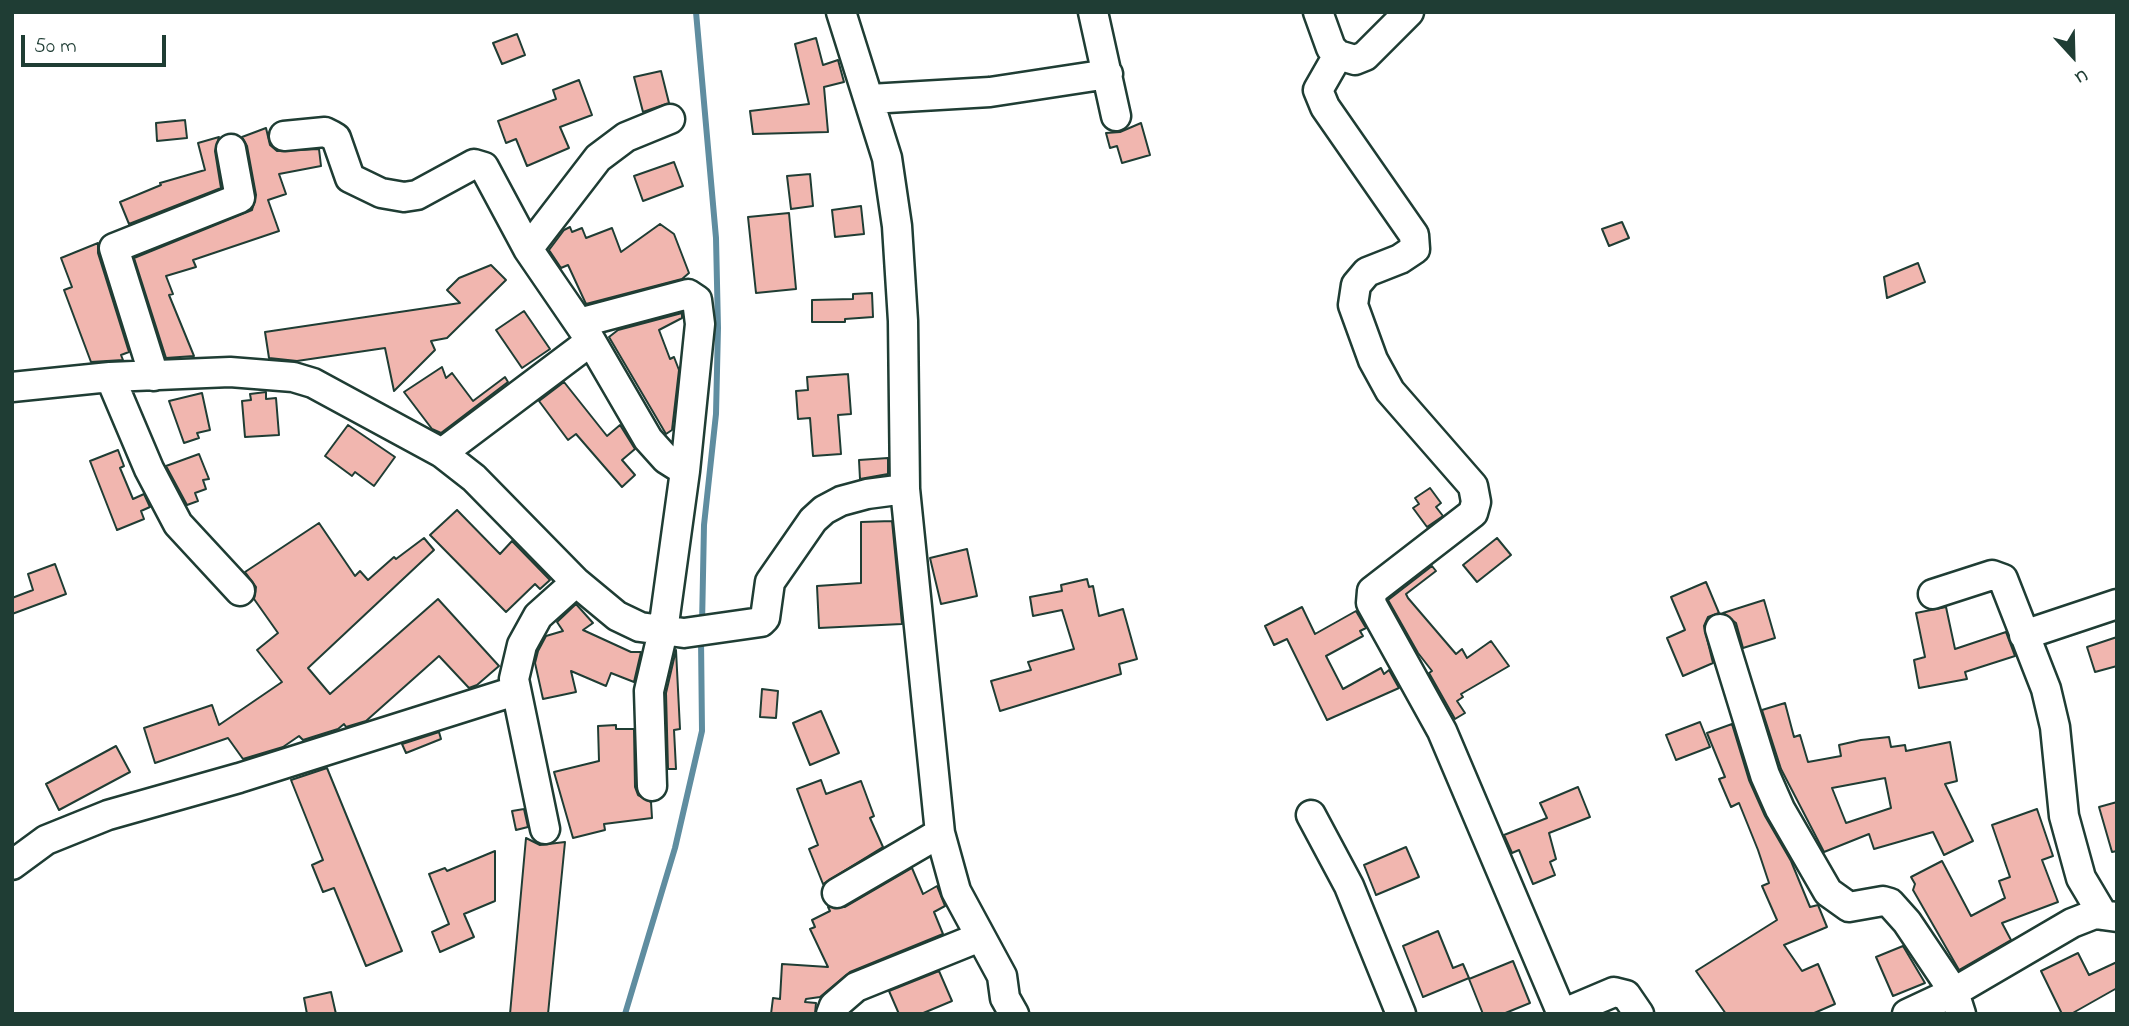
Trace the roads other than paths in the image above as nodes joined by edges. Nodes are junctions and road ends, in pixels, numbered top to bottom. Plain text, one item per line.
1 (841, 12) edge
2 (1093, 12) edge
3 (1318, 12) edge
4 (1409, 12) edge
5 (1338, 55) junction
6 (1108, 74) junction
7 (870, 99) junction
8 (1116, 116) dead end
9 (670, 119) dead end
10 (284, 136) dead end
11 (231, 149) dead end
12 (528, 249) junction
13 (584, 340) junction
14 (154, 376) junction
15 (110, 377) junction
16 (12, 387) edge
17 (442, 453) junction
18 (682, 480) junction
19 (905, 489) junction
20 (576, 582) junction
21 (240, 591) dead end
22 (1933, 594) dead end
23 (2117, 604) edge
24 (1720, 629) dead end
25 (674, 632) junction
26 (2024, 635) junction
27 (515, 691) junction
28 (652, 786) dead end
29 (1311, 815) dead end
30 (545, 829) dead end
31 (940, 833) junction
32 (12, 865) edge
33 (837, 893) dead end
34 (2113, 917) edge
35 (981, 937) junction
36 (1007, 996) edge
37 (1957, 1003) edge
38 (831, 1014) edge
39 (1401, 1014) edge
40 (1562, 1014) edge
41 (1639, 1014) edge
42 (1907, 1014) edge

1 - 7 street
2 - 6 street
3 - 5 street
4 - 5 street
5 - 40 street
6 - 7 street
6 - 8 street
7 - 19 street
9 - 12 street
10 - 12 street
11 - 14 street
12 - 13 street
13 - 17 street
13 - 18 street
13 - 18 street
14 - 15 street
14 - 17 street
15 - 16 street
15 - 21 street
17 - 20 street
18 - 25 street
19 - 25 street
19 - 31 street
20 - 25 street
20 - 27 street
22 - 26 street
23 - 26 street
24 - 37 street
25 - 28 street
26 - 34 street
27 - 30 street
27 - 32 street
29 - 39 street
31 - 33 street
31 - 35 street
34 - 37 street
35 - 36 street
35 - 38 street
37 - 42 street
40 - 41 street

